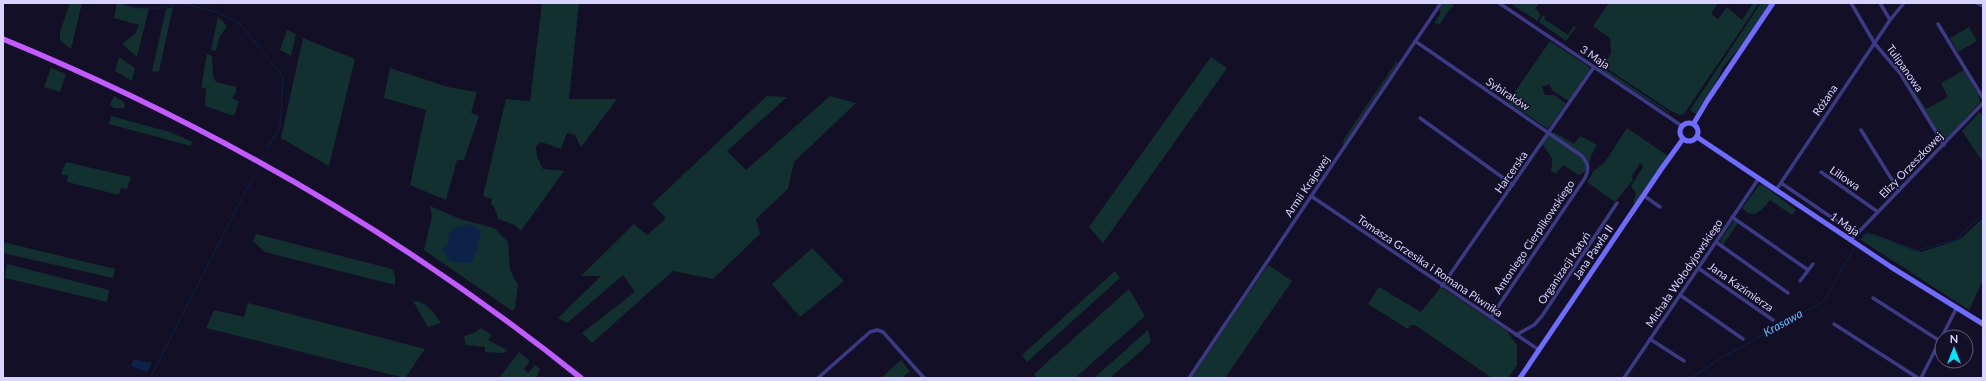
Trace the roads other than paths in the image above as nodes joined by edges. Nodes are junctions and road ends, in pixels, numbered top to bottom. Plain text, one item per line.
1 (1441, 3) edge
2 (1499, 3) edge
3 (1773, 3) edge
4 (1851, 3) edge
5 (1880, 3) edge
6 (1904, 3) edge
7 (1977, 3) edge
8 (1983, 6) edge
9 (1890, 20) junction
10 (1938, 24) dead end
11 (3, 39) edge
12 (1415, 41) junction
13 (1875, 44) junction
14 (1594, 67) junction
15 (1983, 98) edge
16 (1983, 102) edge
17 (1420, 118) dead end
18 (1694, 123) junction
19 (1682, 126) junction
20 (1861, 130) dead end
21 (1550, 133) junction
22 (1697, 137) junction
23 (1683, 139) junction
24 (1944, 145) junction
25 (1588, 165) joint
26 (1821, 172) dead end
27 (1759, 178) junction
28 (1781, 183) junction
29 (1513, 185) junction
30 (1776, 190) junction
31 (1898, 191) junction
32 (1643, 195) junction
33 (1311, 196) junction
34 (1618, 203) dead end
35 (1660, 207) dead end
36 (1878, 212) junction
37 (1732, 217) junction
38 (1856, 234) junction
39 (1851, 240) junction
40 (1716, 242) junction
41 (1812, 264) dead end
42 (1698, 268) junction
43 (1808, 270) junction
44 (1800, 280) dead end
45 (1442, 286) junction
46 (1788, 293) dead end
47 (1680, 295) junction
48 (1874, 298) dead end
49 (1956, 309) junction
50 (1491, 317) junction
51 (1773, 320) dead end
52 (1834, 324) dead end
53 (1983, 324) edge
54 (1946, 329) edge
55 (1516, 335) junction
56 (1934, 337) edge
57 (1650, 339) junction
58 (1743, 339) dead end
59 (1539, 350) junction
60 (1934, 353) edge
61 (1684, 361) dead end
62 (581, 378) edge
63 (818, 378) edge
64 (924, 378) edge
65 (1189, 378) edge
66 (1520, 378) edge
67 (1624, 378) edge
68 (1918, 378) edge
69 (1921, 378) edge

1 - 12 street, Armii Krajowej
2 - 14 street, 3 Maja
3 - 18 main road
4 - 13 street, Tulipanowa
5 - 9 street
6 - 9 street, Różana
7 - 8 street
9 - 13 street, Różana
10 - 15 street
11 - 62 main road
12 - 21 street, Sybiraków
12 - 33 street, Armii Krajowej
13 - 24 street, Tulipanowa
13 - 28 street, Różana
14 - 19 street, 3 Maja
14 - 21 street, Harcerska
16 - 24 street, Elizy Orzeszkowej
17 - 29 street
18 - 19 main road
18 - 22 main road
19 - 23 main road
20 - 31 street
21 - 25 street, Sybiraków
21 - 29 street, Harcerska
22 - 23 main road
22 - 27 main road, 1 Maja
23 - 32 main road, Jana Pawła II
24 - 31 street, Elizy Orzeszkowej
25 - 50 street, Antoniego Cierplikowskiego
26 - 36 street, Liliowa
27 - 30 main road, 1 Maja
27 - 37 street, Michała Wołodyjowskiego
28 - 30 street, Różana
28 - 38 street
29 - 45 street, Harcerska
30 - 39 main road, 1 Maja
31 - 36 street, Elizy Orzeszkowej
32 - 35 street
32 - 59 main road, Jana Pawła II
33 - 45 street, Tomasza Grzesika i Romana Piwnika
33 - 65 street, Armii Krajowej
34 - 55 street, Organizacji Katyń
36 - 38 street, Elizy Orzeszkowej
37 - 40 street, Michała Wołodyjowskiego
37 - 43 street
38 - 39 street, Elizy Orzeszkowej
39 - 49 main road, 1 Maja
40 - 42 street, Michała Wołodyjowskiego
40 - 46 street
41 - 43 street
42 - 47 street, Michała Wołodyjowskiego
42 - 51 street, Jana Kazimierza
43 - 44 street
45 - 50 street, Tomasza Grzesika i Romana Piwnika
47 - 57 street, Michała Wołodyjowskiego
47 - 58 street
48 - 56 street
49 - 53 main road, 1 Maja
49 - 54 street
50 - 55 street, Tomasza Grzesika i Romana Piwnika
52 - 68 street
55 - 59 street, Tomasza Grzesika i Romana Piwnika
57 - 61 street
57 - 67 street, Michała Wołodyjowskiego
59 - 66 main road, Jana Pawła II
60 - 69 street
63 - 64 street

